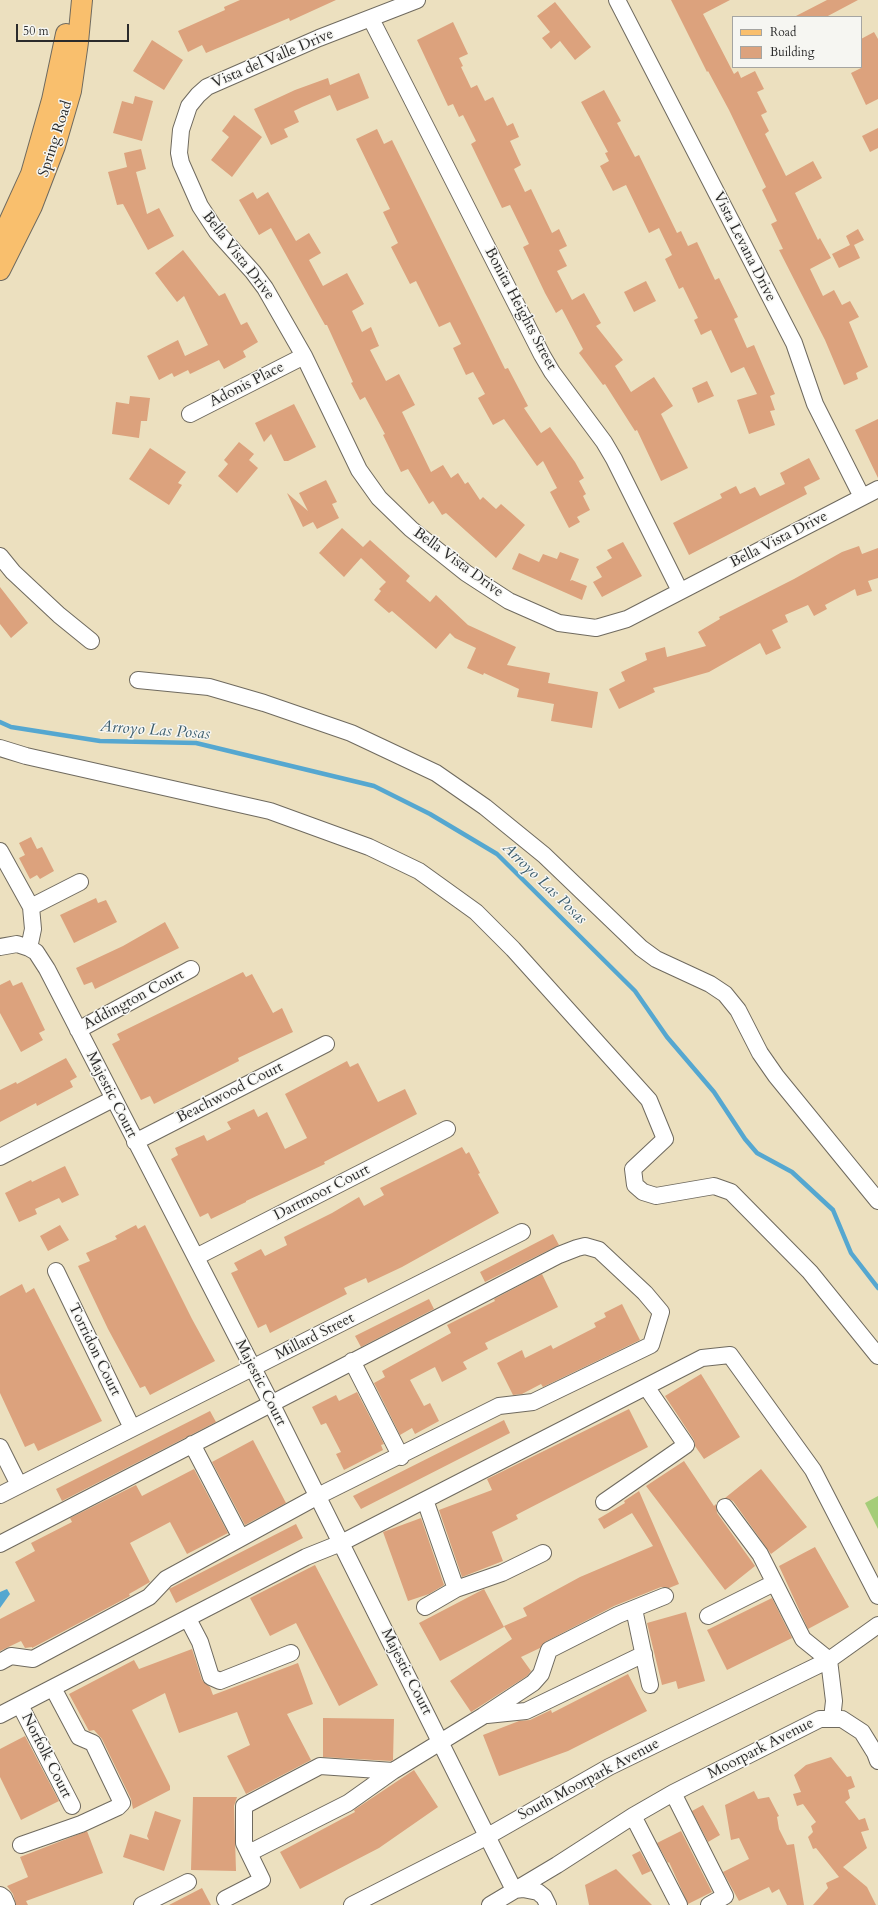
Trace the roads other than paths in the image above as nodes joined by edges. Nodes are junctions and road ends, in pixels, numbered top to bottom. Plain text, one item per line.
1 (70, 0) edge
2 (82, 0) edge
3 (418, 0) edge
4 (617, 0) edge
5 (372, 19) junction
6 (200, 206) joint
7 (0, 242) edge
8 (0, 270) edge
9 (304, 356) junction
10 (190, 414) dead end
11 (878, 489) edge
12 (862, 497) junction
13 (0, 556) edge
14 (680, 591) junction
15 (91, 641) dead end
16 (138, 680) dead end
17 (0, 748) edge
18 (0, 851) edge
19 (80, 882) dead end
20 (31, 907) junction
21 (23, 946) junction
22 (0, 947) edge
23 (191, 969) dead end
24 (78, 1030) junction
25 (326, 1044) dead end
26 (113, 1099) junction
27 (447, 1129) dead end
28 (135, 1142) junction
29 (0, 1157) edge
30 (878, 1201) edge
31 (522, 1232) dead end
32 (196, 1257) junction
33 (56, 1271) dead end
34 (878, 1356) edge
35 (352, 1361) junction
36 (252, 1368) junction
37 (647, 1388) junction
38 (271, 1403) junction
39 (132, 1428) junction
40 (192, 1444) junction
41 (0, 1447) edge
42 (401, 1457) junction
43 (19, 1485) junction
44 (0, 1495) edge
45 (318, 1496) junction
46 (425, 1500) junction
47 (604, 1502) dead end
48 (725, 1507) dead end
49 (241, 1538) junction
50 (341, 1543) junction
51 (0, 1544) edge
52 (543, 1553) dead end
53 (774, 1583) junction
54 (456, 1589) junction
55 (664, 1596) dead end
56 (878, 1596) edge
57 (425, 1607) dead end
58 (634, 1609) junction
59 (708, 1616) dead end
60 (188, 1619) junction
61 (878, 1626) edge
62 (291, 1653) dead end
63 (644, 1654) junction
64 (829, 1660) junction
65 (0, 1662) edge
66 (650, 1685) dead end
67 (53, 1688) junction
68 (20, 1705) junction
69 (0, 1716) edge
70 (483, 1716) junction
71 (832, 1719) junction
72 (441, 1742) junction
73 (878, 1761) edge
74 (393, 1771) junction
75 (673, 1793) junction
76 (72, 1806) dead end
77 (633, 1816) junction
78 (488, 1836) junction
79 (21, 1845) dead end
80 (249, 1854) junction
81 (188, 1882) dead end
82 (514, 1890) junction
83 (0, 1895) edge
84 (225, 1899) dead end
85 (7, 1905) edge
86 (142, 1905) edge
87 (352, 1905) edge
88 (490, 1905) edge
89 (505, 1905) edge
90 (548, 1905) edge
91 (679, 1905) edge
92 (709, 1905) edge

1 - 7 main road, Spring Road
2 - 8 main road, Spring Road
3 - 5 street, Vista del Valle Drive
4 - 12 street, Vista Levana Drive
5 - 6 street, Vista del Valle Drive
5 - 14 street, Bonita Heights Street
6 - 9 street, Bella Vista Drive
9 - 10 street, Adonis Place
9 - 14 street, Bella Vista Drive
11 - 12 street, Bella Vista Drive
12 - 14 street, Bella Vista Drive
13 - 15 street
16 - 30 street
17 - 34 street
18 - 20 street
19 - 20 street
20 - 21 street
21 - 22 street
21 - 24 street, Majestic Court
23 - 24 street, Addington Court
24 - 26 street, Majestic Court
25 - 28 street, Beachwood Court
26 - 28 street, Majestic Court
26 - 29 street
27 - 32 street, Dartmoor Court
28 - 32 street, Majestic Court
31 - 36 street, Millard Street
32 - 36 street, Majestic Court
33 - 39 street, Torridon Court
35 - 38 street
35 - 42 street
35 - 42 street
36 - 38 street, Majestic Court
36 - 39 street, Millard Street
37 - 46 street
37 - 47 street
37 - 56 street
38 - 40 street
38 - 45 street, Majestic Court
39 - 43 street, Millard Street
40 - 49 street
40 - 51 street
41 - 43 street
42 - 45 street
43 - 44 street, Millard Street
45 - 49 street
45 - 50 street, Majestic Court
46 - 50 street
46 - 54 street
48 - 53 street
49 - 65 street
50 - 60 street
50 - 72 street, Majestic Court
52 - 54 street
53 - 59 street
53 - 64 street
54 - 57 street
55 - 58 street
58 - 63 street
58 - 70 street
60 - 62 street
60 - 67 street
61 - 64 street, South Moorpark Avenue
63 - 66 street
63 - 70 street
64 - 71 street
64 - 78 street, South Moorpark Avenue
67 - 68 street
67 - 79 street
68 - 69 street
68 - 76 street, Norfolk Court
70 - 72 street
71 - 73 street, Moorpark Avenue
71 - 75 street, Moorpark Avenue
72 - 74 street
72 - 78 street, Majestic Court
74 - 80 street
74 - 80 street
75 - 77 street, Moorpark Avenue
75 - 92 street
77 - 82 street, Moorpark Avenue
77 - 91 street
78 - 82 street
78 - 87 street, South Moorpark Avenue
80 - 84 street
81 - 86 street
82 - 88 street, Moorpark Avenue
82 - 89 street
82 - 90 street
83 - 85 street

